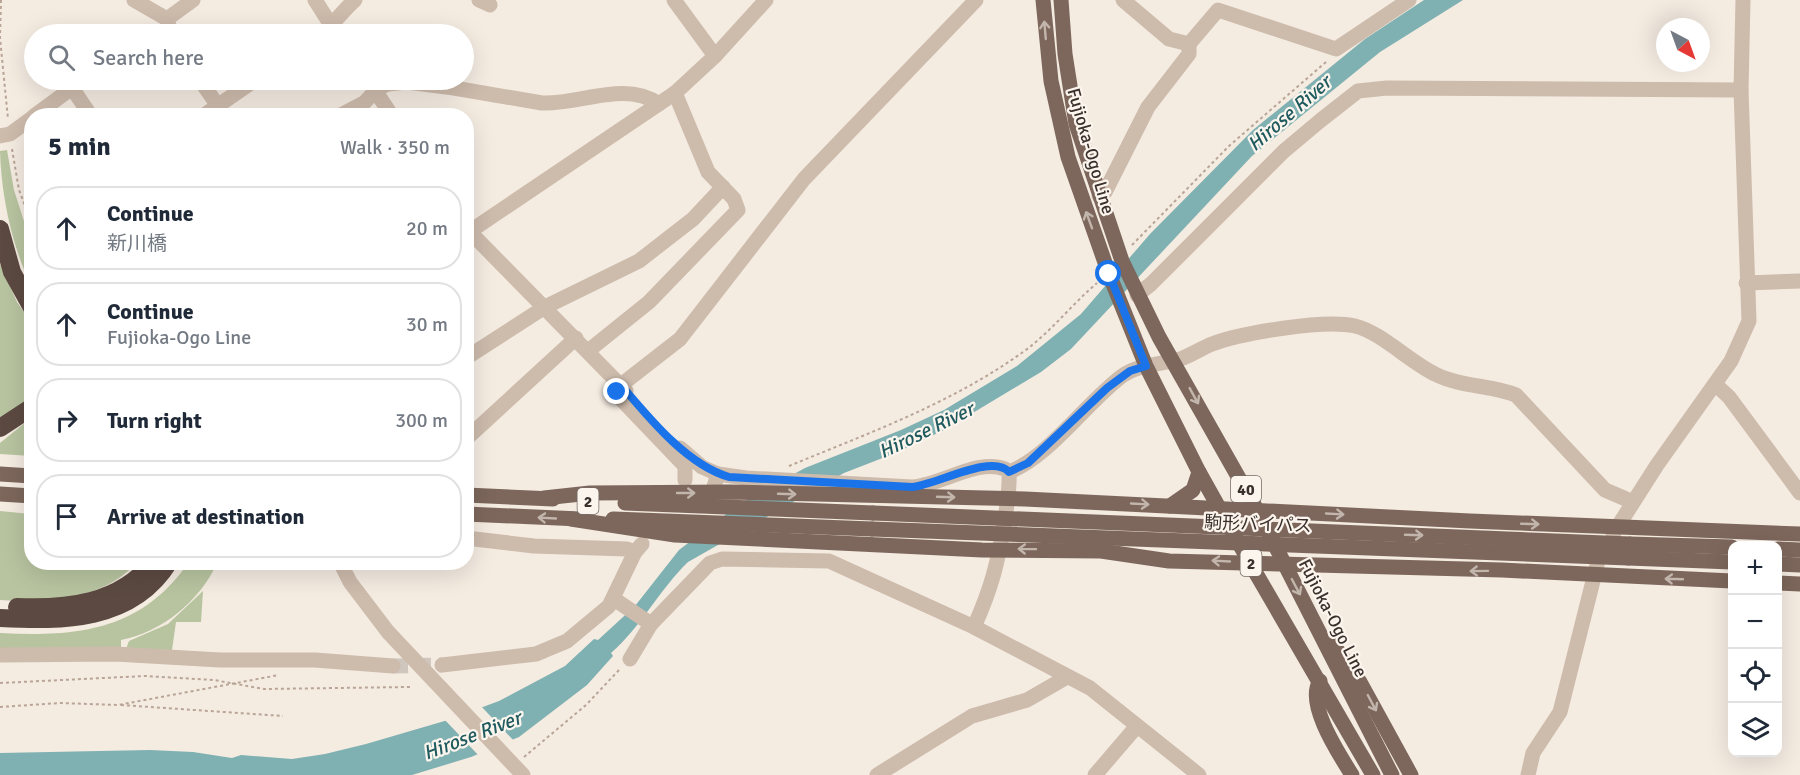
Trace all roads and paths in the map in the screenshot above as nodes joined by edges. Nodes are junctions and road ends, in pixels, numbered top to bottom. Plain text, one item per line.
1 (1, 0) edge
2 (134, 0) edge
3 (193, 0) edge
4 (315, 0) edge
5 (355, 0) edge
6 (675, 0) edge
7 (766, 0) edge
8 (976, 0) edge
9 (1043, 0) edge
10 (1061, 0) edge
11 (1123, 0) edge
12 (1409, 0) edge
13 (1743, 0) edge
14 (167, 19) junction
15 (168, 24) edge
16 (326, 24) edge
17 (334, 24) edge
18 (1189, 44) junction
19 (716, 57) junction
20 (1332, 57) dead end
21 (69, 90) edge
22 (73, 90) edge
23 (207, 90) edge
24 (244, 90) edge
25 (370, 90) edge
26 (375, 90) edge
27 (458, 90) edge
28 (1741, 90) junction
29 (675, 93) junction
30 (659, 104) junction
31 (45, 108) edge
32 (86, 108) edge
33 (221, 108) edge
34 (224, 108) edge
35 (354, 108) edge
36 (387, 108) edge
37 (24, 124) edge
38 (6, 133) edge
39 (723, 187) junction
40 (1099, 196) junction
41 (24, 203) edge
42 (474, 227) edge
43 (0, 229) edge
44 (474, 237) edge
45 (1126, 254) junction
46 (1104, 278) junction
47 (1800, 281) edge
48 (1746, 283) junction
49 (1136, 293) junction
50 (24, 294) edge
51 (545, 307) junction
52 (576, 338) junction
53 (588, 351) junction
54 (474, 353) edge
55 (1174, 360) junction
56 (1146, 366) junction
57 (621, 385) junction
58 (1716, 385) junction
59 (24, 412) edge
60 (0, 428) edge
61 (474, 432) edge
62 (789, 465) dead end
63 (1009, 472) junction
64 (1199, 472) junction
65 (0, 474) edge
66 (718, 474) junction
67 (24, 476) edge
68 (685, 480) dead end
69 (1800, 493) edge
70 (0, 494) edge
71 (474, 495) edge
72 (24, 496) edge
73 (1009, 499) junction
74 (711, 500) junction
75 (1633, 502) junction
76 (1170, 506) junction
77 (1220, 507) junction
78 (1257, 510) junction
79 (474, 514) edge
80 (571, 519) junction
81 (1615, 531) junction
82 (1800, 534) edge
83 (474, 539) edge
84 (1728, 547) edge
85 (1782, 549) edge
86 (1000, 550) junction
87 (1800, 550) edge
88 (1629, 551) junction
89 (1728, 562) edge
90 (1250, 563) junction
91 (1283, 564) junction
92 (1782, 564) edge
93 (1800, 565) edge
94 (145, 570) edge
95 (163, 570) edge
96 (344, 570) edge
97 (1595, 571) junction
98 (1728, 581) edge
99 (1782, 583) edge
100 (1800, 584) edge
101 (617, 601) junction
102 (0, 607) edge
103 (0, 618) edge
104 (1314, 621) junction
105 (649, 623) junction
106 (974, 627) junction
107 (0, 655) edge
108 (630, 659) joint
109 (442, 665) tunnel mouth
110 (393, 666) tunnel mouth
111 (1067, 677) junction
112 (1320, 681) junction
113 (0, 683) edge
114 (229, 683) junction
115 (410, 687) dead end
116 (118, 705) junction
117 (0, 707) edge
118 (283, 716) dead end
119 (1137, 726) junction
120 (520, 766) edge
121 (877, 775) edge
122 (1095, 775) edge
123 (1199, 775) edge
124 (1352, 775) edge
125 (1373, 775) edge
126 (1392, 775) edge
127 (1411, 775) edge
128 (1528, 775) edge

1 - 38 path
2 - 14 street
3 - 14 street
4 - 16 street
5 - 17 street
6 - 19 street
7 - 19 street
8 - 57 street
46 -> 9 main road, Fujioka-Ogo Line / 40
10 - 40 main road, Fujioka-Ogo Line / 40
11 - 18 street
12 - 18 street
13 - 28 street
14 - 15 street
18 - 40 street
19 - 29 street
20 - 45 path
21 - 31 street
22 - 32 street
23 - 33 street
24 - 34 street
25 - 35 street
26 - 36 street
27 - 30 street
28 - 48 street
28 - 49 street
29 - 30 street
29 - 39 street
30 - 42 street
37 - 38 street
38 - 41 path
39 - 51 street
39 - 53 street
40 - 45 main road, Fujioka-Ogo Line / 40
43 - 50 highway
44 - 51 street
45 - 49 main road, 40
46 - 56 main road, 40
46 - 62 path
47 - 48 street
48 - 58 street
49 - 55 main road, Fujioka-Ogo Line / 40
51 - 52 street
51 - 54 street
52 - 53 street
52 - 61 street
53 - 57 street
55 - 56 street
55 - 75 street
55 -> 78 main road, Fujioka-Ogo Line / 40
56 - 63 street
56 - 64 main road, 40
57 - 66 street
57 - 68 street
58 - 69 street
58 - 75 street
59 - 60 highway
63 - 66 street
63 - 73 street
64 - 76 main road
64 - 77 main road, 40
65 - 67 main road
66 - 74 street
70 - 72 main road
71 - 74 main road, 2
74 -> 73 main road, 2
73 -> 76 main road, 2
73 - 86 street
74 -> 88 main road, 駒形バイパス / 2, bridge
75 - 81 street
76 - 77 main road, 2
77 - 78 main road, 2
77 - 90 main road, 40
78 -> 81 main road, 2
78 - 91 main road, Fujioka-Ogo Line / 40
80 -> 79 main road, 2
80 - 86 main road, 2
80 - 88 main road, 駒形バイパス / 2, bridge
81 - 82 main road, 2
83 - 101 street
84 - 88 main road, 駒形バイパス / 2
85 - 87 main road
90 -> 86 main road, 2
86 - 106 street
88 - 89 main road, 駒形バイパス / 2
90 - 91 main road, 2
90 - 112 main road, 40
97 -> 91 main road, 2
91 -> 104 main road, Fujioka-Ogo Line / 40
92 - 93 main road
94 - 102 highway
95 - 103 highway
96 - 120 street
98 -> 97 main road, 2
97 - 128 street
99 - 100 main road
101 - 105 street
101 - 109 street
104 - 126 main road, Fujioka-Ogo Line / 40
104 -> 127 main road
105 - 106 street
105 - 108 street
106 - 111 street
107 - 110 street
108 - 120 path
111 - 119 street
111 - 121 street
112 - 124 main road
112 - 125 main road, 40
113 - 114 path
114 - 115 path
114 - 116 path
116 - 117 path
116 - 118 path
119 - 122 street
119 - 123 street

